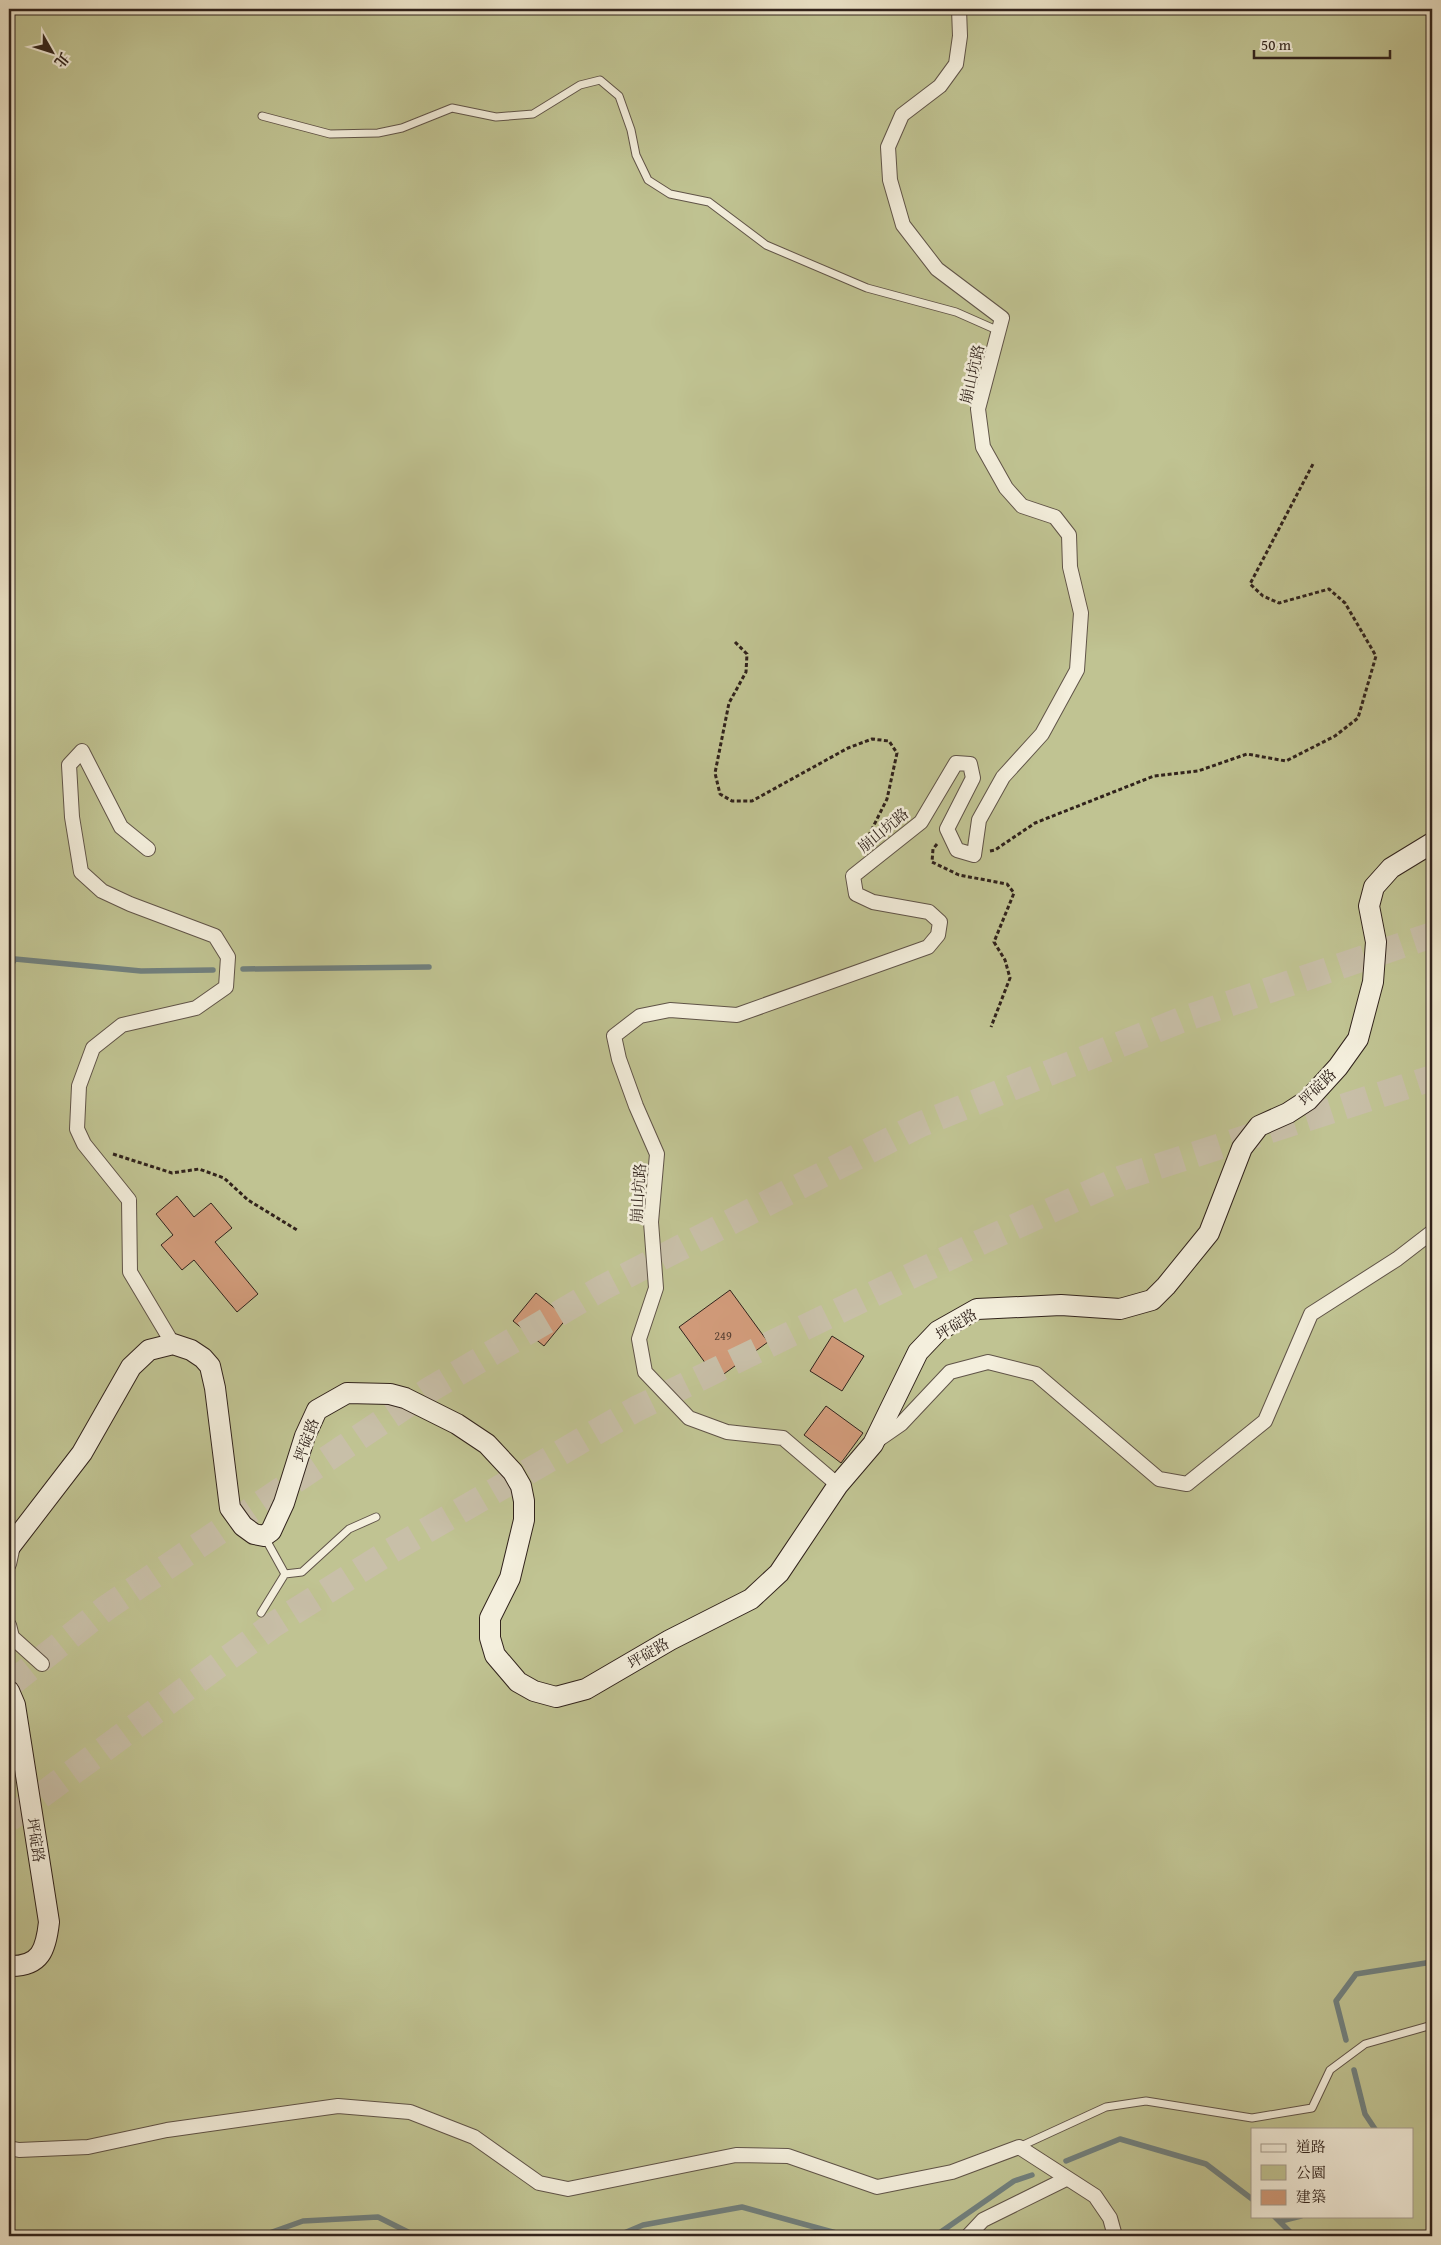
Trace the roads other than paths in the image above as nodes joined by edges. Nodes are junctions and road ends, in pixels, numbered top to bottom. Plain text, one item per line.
1 (959, 9) edge
2 (262, 116) dead end
3 (999, 331) junction
4 (1432, 843) edge
5 (148, 849) dead end
6 (1432, 1232) edge
7 (174, 1344) junction
8 (873, 1444) junction
9 (838, 1485) junction
10 (376, 1517) dead end
11 (264, 1536) junction
12 (11, 1545) edge
13 (9, 1564) edge
14 (285, 1574) junction
15 (261, 1613) dead end
16 (9, 1625) edge
17 (42, 1664) dead end
18 (9, 1691) edge
19 (9, 1966) edge
20 (1432, 2025) edge
21 (1019, 2147) junction
22 (9, 2148) edge
23 (1066, 2179) junction
24 (968, 2236) edge
25 (1115, 2236) edge

1 - 3 street, 崩山坑路
2 - 3 lane
3 - 9 street, 崩山坑路
4 - 8 main road, 坪碇路
5 - 7 street
6 - 8 street
7 - 11 main road
7 - 12 main road
8 - 9 main road, 坪碇路
9 - 11 main road, 坪碇路
10 - 14 lane
11 - 14 lane
12 - 13 street
14 - 15 lane
16 - 17 street
18 - 19 main road, 坪碇路
20 - 21 lane
21 - 22 street
21 - 23 street
23 - 24 street
23 - 25 street

